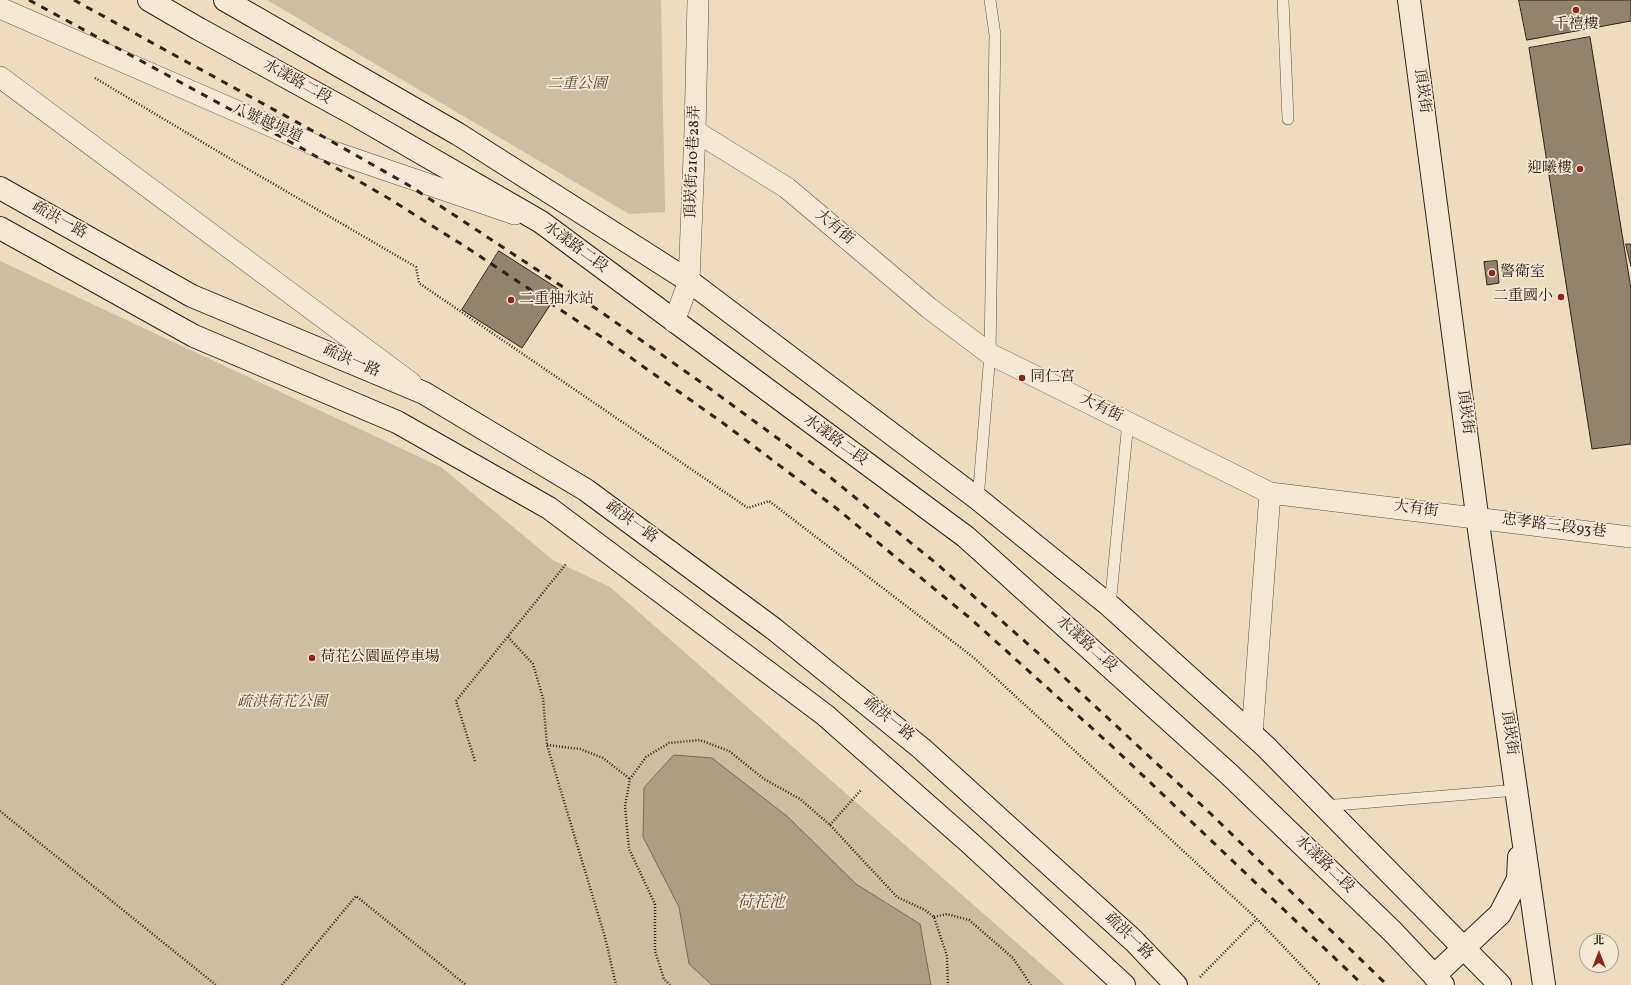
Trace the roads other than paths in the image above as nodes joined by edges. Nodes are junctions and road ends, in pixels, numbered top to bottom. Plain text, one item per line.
1 (149, 0) edge
2 (225, 0) edge
3 (698, 0) edge
4 (990, 0) edge
5 (1283, 0) edge
6 (1409, 0) edge
7 (0, 8) edge
8 (0, 77) edge
9 (1288, 119) dead end
10 (696, 131) junction
11 (0, 188) edge
12 (541, 222) junction
13 (0, 228) edge
14 (689, 281) junction
15 (674, 322) junction
16 (990, 354) junction
17 (424, 393) junction
18 (1128, 422) junction
19 (1270, 493) junction
20 (978, 499) junction
21 (1478, 518) junction
22 (1631, 537) edge
23 (1110, 606) junction
24 (1252, 735) junction
25 (1517, 790) junction
26 (1324, 806) junction
27 (1521, 824) junction
28 (1464, 949) junction
29 (1439, 980) edge
30 (1124, 985) edge
31 (1176, 985) edge
32 (1500, 985) edge
33 (1544, 985) edge

1 - 12 street, 水漾路二段
2 - 14 street, 水漾路二段
3 - 10 street, 頂崁街210巷28弄
4 - 16 lane
5 - 9 lane
6 - 21 street, 頂崁街
7 - 12 street, 八號越堤道
8 - 17 street
10 - 14 street, 頂崁街210巷28弄
10 - 16 street, 大有街
11 - 17 street, 疏洪一路
12 - 15 street, 水漾路二段
13 - 30 street
14 - 15 street, 頂崁街210巷28弄
14 - 20 street, 水漾路二段
15 - 29 street, 水漾路二段
16 - 18 street, 大有街
16 - 20 lane
17 - 31 street, 疏洪一路
18 - 19 street, 大有街
18 - 23 lane
19 - 21 street, 大有街
19 - 24 street
20 - 23 street, 水漾路二段
21 - 22 street, 忠孝路三段93巷
21 - 25 street, 頂崁街
23 - 24 street, 水漾路二段
24 - 26 street, 水漾路二段
25 - 26 lane
25 - 27 street, 頂崁街
26 - 28 street, 水漾路二段
27 - 28 street, 頂崁街
27 - 33 street, 頂崁街
28 - 29 street, 頂崁街
28 - 32 street, 水漾路二段

